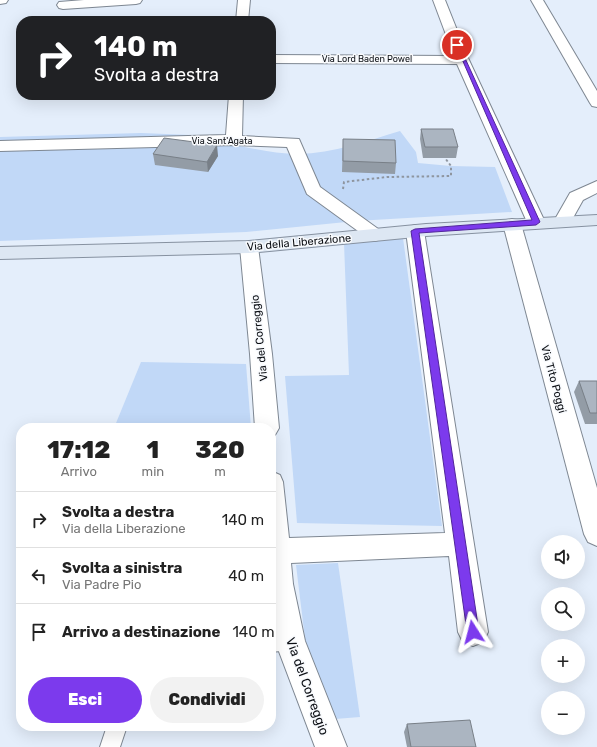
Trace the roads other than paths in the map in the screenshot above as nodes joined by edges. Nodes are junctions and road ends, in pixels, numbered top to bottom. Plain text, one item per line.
1 (136, 0) edge
2 (244, 0) edge
3 (439, 0) edge
4 (537, 0) edge
5 (62, 7) edge
6 (242, 16) edge
7 (276, 59) edge
8 (462, 60) junction
9 (236, 100) edge
10 (597, 102) edge
11 (234, 140) junction
12 (0, 146) edge
13 (597, 186) edge
14 (597, 220) edge
15 (563, 221) junction
16 (536, 222) junction
17 (512, 224) junction
18 (415, 231) junction
19 (375, 235) junction
20 (249, 247) junction
21 (0, 253) edge
22 (267, 423) edge
23 (597, 534) edge
24 (459, 544) junction
25 (276, 551) joint
26 (473, 632) dead end
27 (280, 642) edge
28 (115, 731) edge
29 (110, 747) edge
30 (331, 747) edge

1 - 5 street
2 - 6 street
3 - 8 street
4 - 10 street
7 - 8 street, Via Lord Baden Powel
8 - 16 street
9 - 11 street
11 - 12 street, Via Sant'Agata
11 - 19 street, Via Sant'Agata
13 - 15 street
14 - 15 main road, Via della Liberazione
15 - 16 main road, Via della Liberazione
16 - 17 main road, Via della Liberazione
17 - 18 main road, Via della Liberazione
17 - 23 street, Via Tito Poggi
18 - 19 main road, Via della Liberazione
18 - 24 street
19 - 20 main road, Via della Liberazione
20 - 21 main road, Via della Liberazione
20 - 22 street, Via del Correggio
24 - 25 street
24 - 26 street
25 - 27 street, Via del Correggio
27 - 30 street, Via del Correggio
28 - 29 lane

